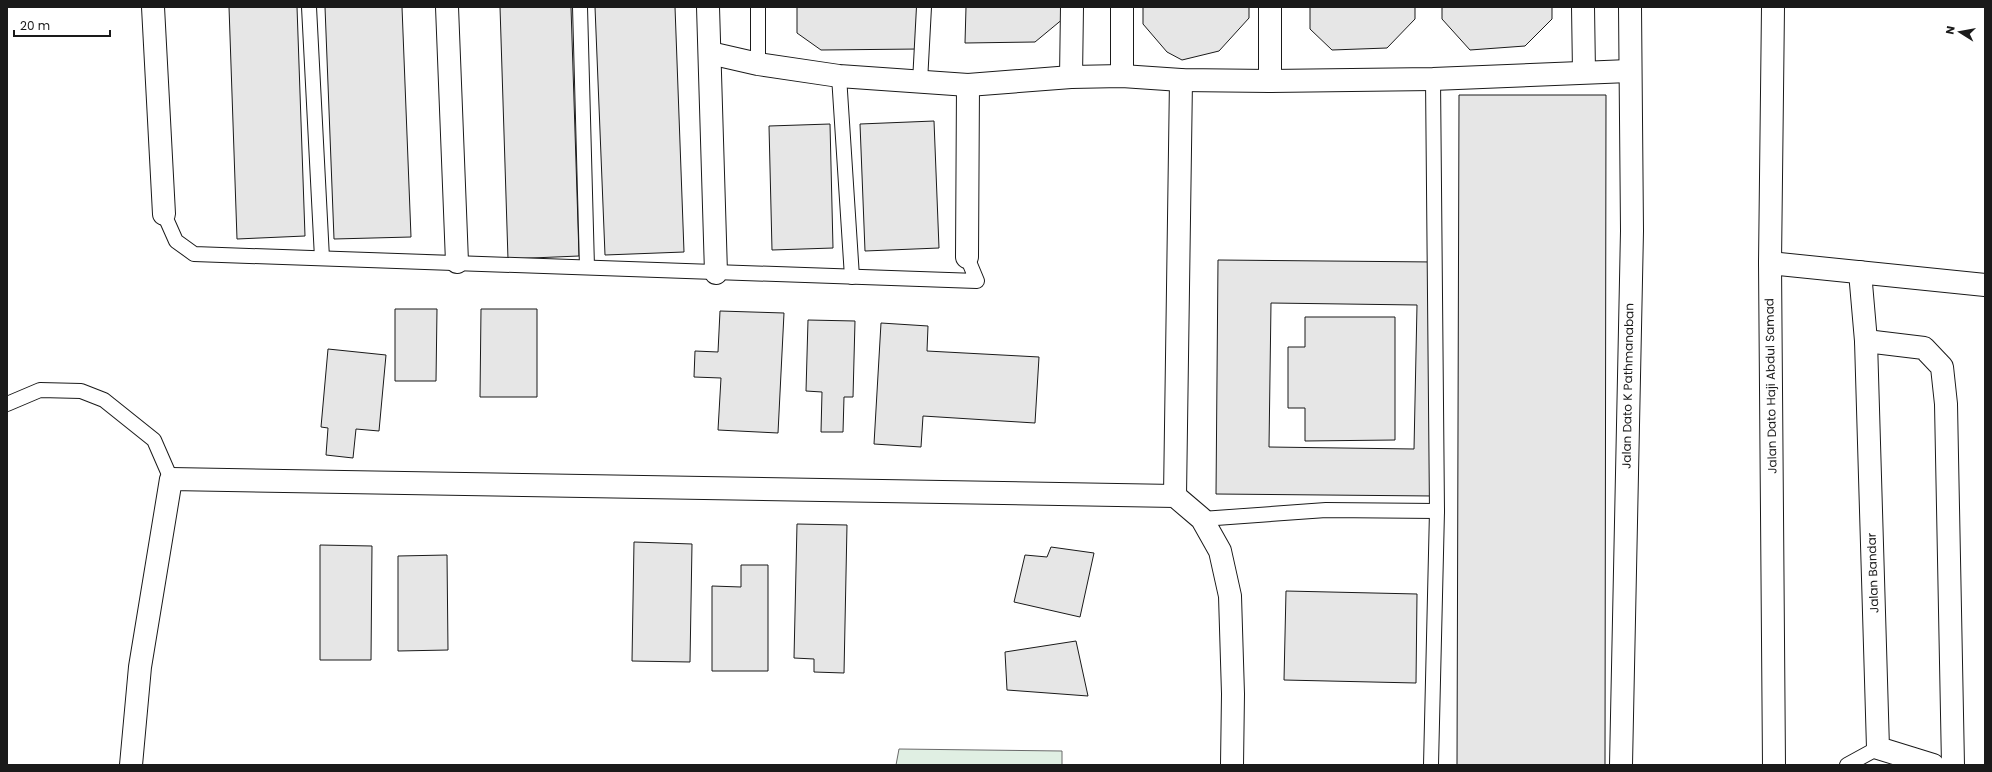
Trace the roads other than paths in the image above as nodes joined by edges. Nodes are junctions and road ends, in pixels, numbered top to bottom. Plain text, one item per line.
1 (154, 7) edge
2 (309, 7) edge
3 (447, 7) edge
4 (580, 7) edge
5 (708, 7) edge
6 (758, 7) edge
7 (924, 7) edge
8 (1072, 7) edge
9 (1122, 7) edge
10 (1270, 7) edge
11 (1583, 7) edge
12 (1630, 7) edge
13 (1773, 7) edge
14 (710, 53) junction
15 (758, 64) junction
16 (1629, 71) junction
17 (1584, 72) junction
18 (839, 76) junction
19 (1122, 76) junction
20 (1071, 77) junction
21 (1181, 80) junction
22 (1433, 80) junction
23 (920, 82) junction
24 (1270, 82) junction
25 (968, 85) junction
26 (164, 214) joint
27 (967, 257) joint
28 (322, 258) junction
29 (457, 262) junction
30 (1770, 263) junction
31 (587, 266) junction
32 (1860, 272) junction
33 (716, 273) junction
34 (852, 277) junction
35 (1985, 285) edge
36 (1866, 341) junction
37 (7, 404) edge
38 (171, 479) junction
39 (1175, 496) junction
40 (1437, 511) junction
41 (1202, 519) junction
42 (1878, 748) junction
43 (131, 765) edge
44 (1232, 765) edge
45 (1431, 765) edge
46 (1621, 765) edge
47 (1774, 765) edge
48 (1847, 765) edge
49 (1933, 765) edge
50 (1953, 765) edge

1 - 26 street
2 - 28 lane
3 - 29 street
4 - 31 lane
5 - 14 street
6 - 15 lane
7 - 23 lane
8 - 20 street
9 - 19 street
10 - 24 street
11 - 17 street
12 - 16 street, Jalan Dato K Pathmanaban
13 - 30 street, Jalan Dato Haji Abdul Samad
14 - 15 street
14 - 33 street
15 - 18 street
16 - 17 street
16 - 46 street, Jalan Dato K Pathmanaban
17 - 22 street
18 - 23 street
18 - 34 lane
19 - 20 street
19 - 21 street
20 - 25 street
21 - 24 street
21 - 39 street
22 - 24 street
22 - 40 lane
23 - 25 street
25 - 27 street
26 - 28 lane
27 - 34 lane
28 - 29 lane
29 - 31 lane
30 - 32 street
30 - 47 street, Jalan Dato Haji Abdul Samad
31 - 33 lane
32 - 35 street
32 - 36 street, Jalan Bandar
33 - 34 lane
36 - 42 street, Jalan Bandar
36 - 50 street
37 - 38 lane
38 - 39 street
38 - 43 street
39 - 41 street
40 - 41 lane
40 - 45 lane
41 - 44 street
42 - 48 lane
42 - 49 street

